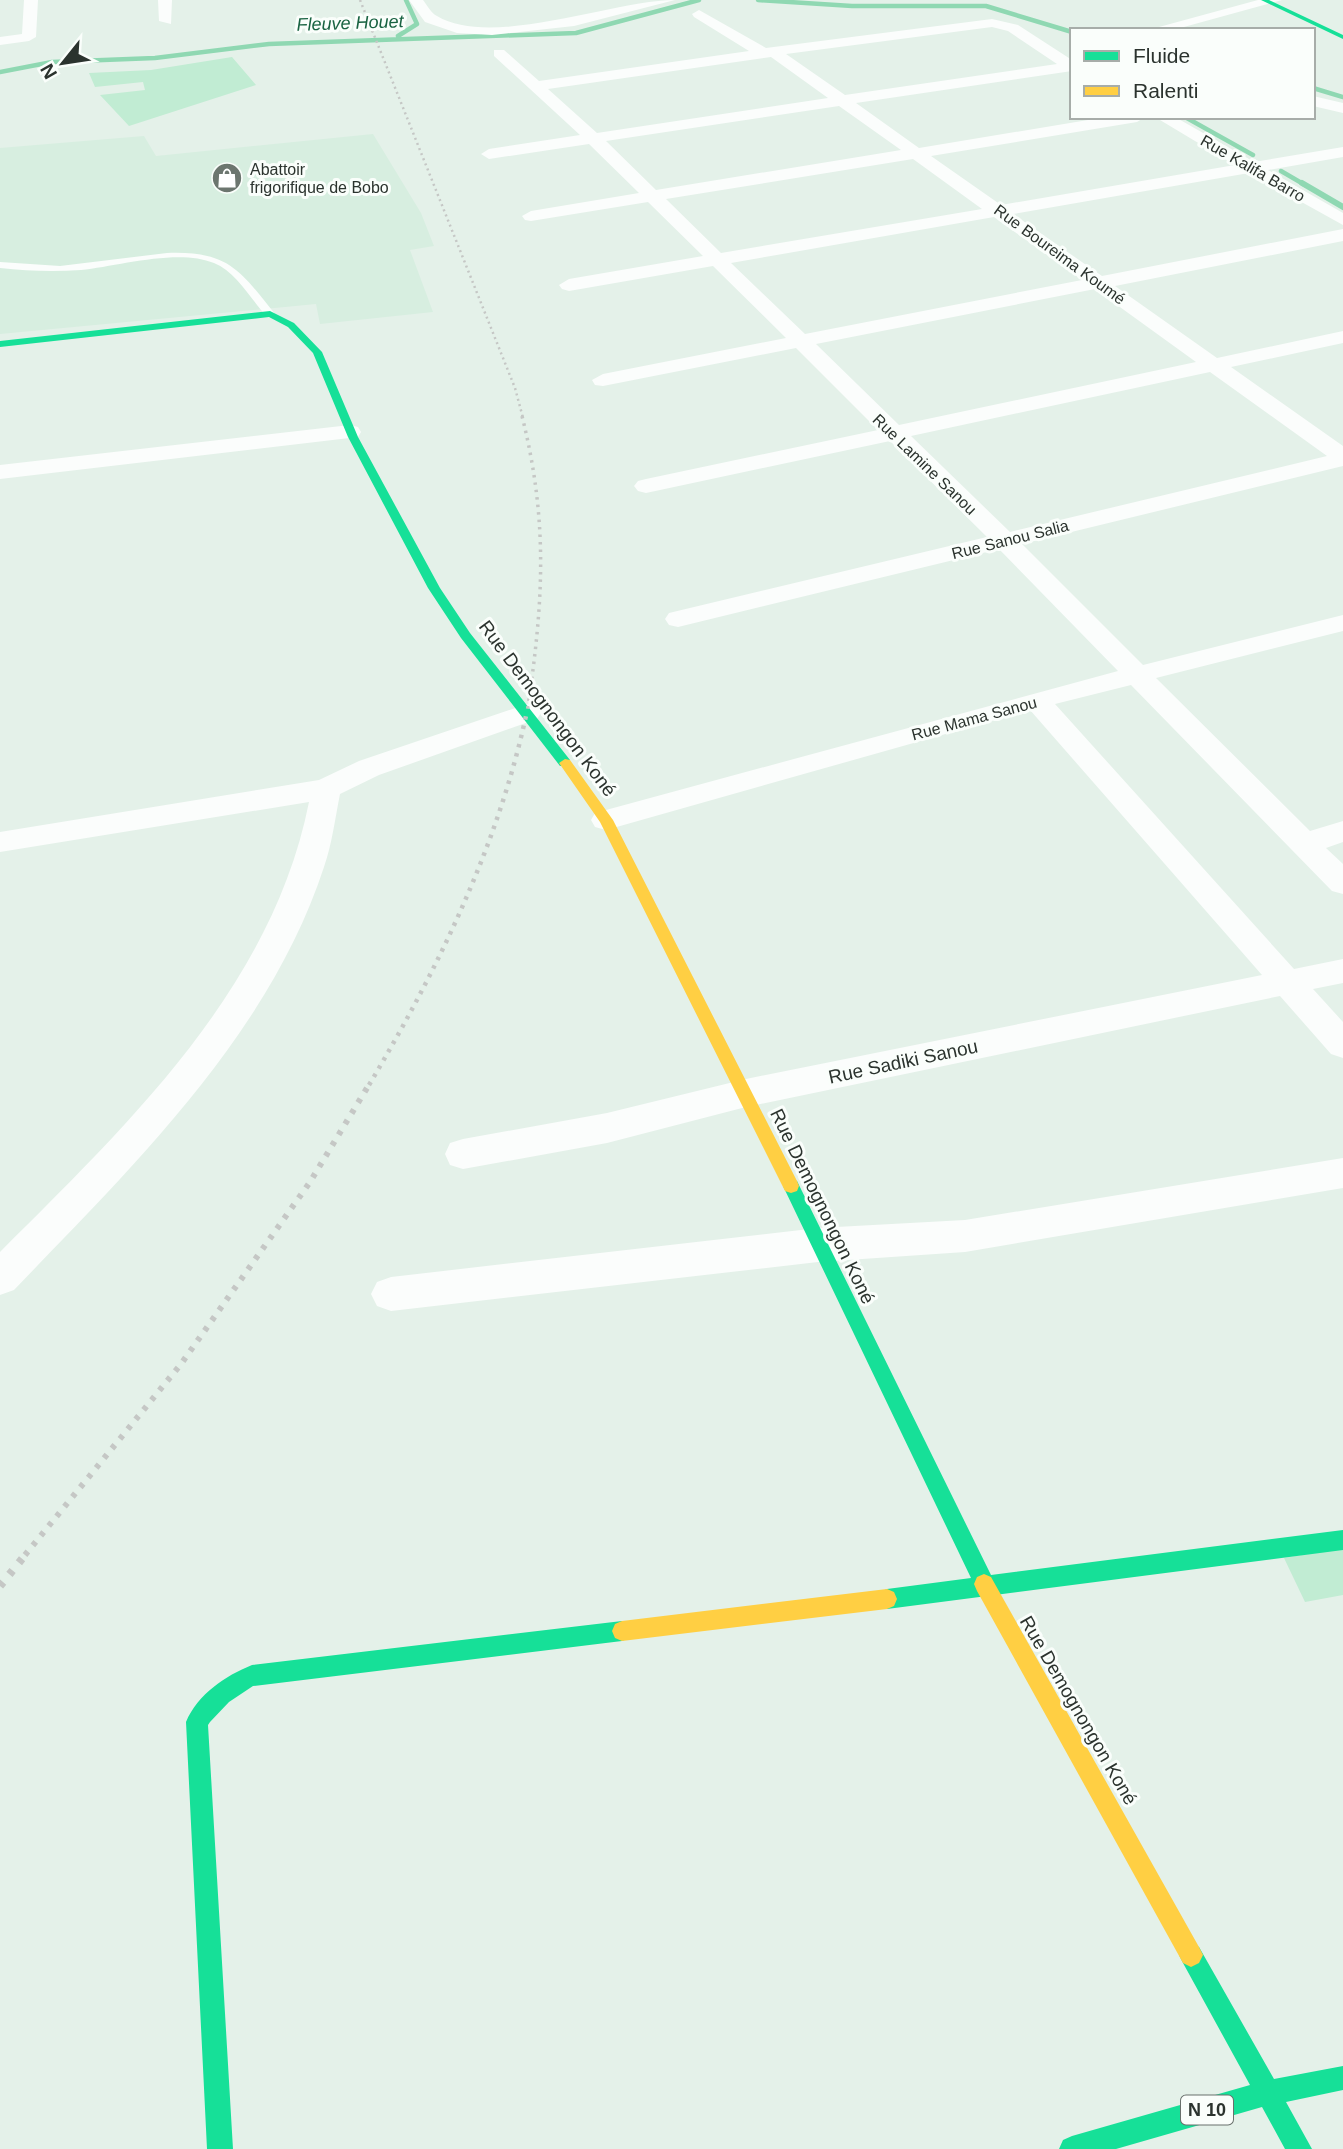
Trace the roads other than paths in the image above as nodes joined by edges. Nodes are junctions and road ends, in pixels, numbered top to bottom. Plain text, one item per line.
1 (31, 0) edge
2 (164, 0) edge
3 (416, 0) edge
4 (668, 0) edge
5 (1272, 0) edge
6 (699, 14) dead end
7 (532, 15) dead end
8 (166, 20) dead end
9 (1163, 28) edge
10 (1343, 28) edge
11 (511, 30) junction
12 (1343, 37) edge
13 (0, 41) edge
14 (499, 53) dead end
15 (770, 54) junction
16 (1070, 66) edge
17 (1070, 67) edge
18 (537, 86) junction
19 (846, 101) junction
20 (1315, 101) edge
21 (1343, 108) edge
22 (1124, 119) edge
23 (1167, 119) edge
24 (594, 139) junction
25 (915, 152) junction
26 (1343, 152) edge
27 (489, 154) dead end
28 (1253, 168) junction
29 (653, 197) junction
30 (1002, 212) junction
31 (531, 216) dead end
32 (1343, 220) edge
33 (1343, 234) edge
34 (718, 260) junction
35 (0, 265) edge
36 (1099, 281) junction
37 (569, 285) dead end
38 (270, 314) junction
39 (1343, 337) edge
40 (801, 341) junction
41 (0, 344) edge
42 (1212, 364) junction
43 (603, 380) dead end
44 (350, 432) junction
45 (893, 433) junction
46 (1343, 458) edge
47 (0, 472) edge
48 (646, 486) dead end
49 (1004, 540) junction
50 (678, 619) dead end
51 (1343, 623) edge
52 (1138, 676) junction
53 (1036, 701) junction
54 (527, 713) junction
55 (326, 789) junction
56 (606, 820) junction
57 (1343, 831) edge
58 (0, 842) edge
59 (1304, 844) junction
60 (1343, 883) edge
61 (1343, 971) edge
62 (1287, 983) junction
63 (1343, 1045) edge
64 (746, 1093) junction
65 (463, 1154) dead end
66 (1343, 1173) edge
67 (818, 1245) junction
68 (0, 1278) edge
69 (391, 1294) dead end
70 (1343, 1540) edge
71 (985, 1587) junction
72 (1343, 2078) edge
73 (1267, 2093) junction
74 (220, 2149) edge
75 (1072, 2149) edge
76 (1299, 2149) edge

1 - 13 street
2 - 8 street
3 - 11 street
4 - 11 street
5 - 9 street
5 - 10 street
5 - 12 street
6 - 15 street, Rue Boureima Koumé
7 - 11 street
14 - 18 street, Rue Lamine Sanou
15 - 16 street
15 - 18 street
15 - 19 street, Rue Boureima Koumé
17 - 19 street
18 - 24 street, Rue Lamine Sanou
19 - 24 street
19 - 25 street, Rue Boureima Koumé
20 - 21 street
22 - 25 street
23 - 28 street, Rue Kalifa Barro
24 - 27 street
24 - 29 street, Rue Lamine Sanou
25 - 29 street
25 - 30 street, Rue Boureima Koumé
26 - 28 street
28 - 30 street
28 - 32 street, Rue Kalifa Barro
29 - 31 street
29 - 34 street, Rue Lamine Sanou
30 - 34 street
30 - 36 street, Rue Boureima Koumé
33 - 36 street
34 - 37 street
34 - 40 street, Rue Lamine Sanou
35 - 38 lane
36 - 40 street
36 - 42 street, Rue Boureima Koumé
38 - 41 street
38 - 44 street, Rue Demognongon Koné
39 - 42 street
40 - 43 street
40 - 45 street, Rue Lamine Sanou
42 - 45 street
42 - 46 street, Rue Boureima Koumé
44 - 47 street
44 - 54 street, Rue Demognongon Koné
45 - 48 street
45 - 49 street, Rue Lamine Sanou
46 - 49 street, Rue Sanou Salia
49 - 50 street, Rue Sanou Salia
49 - 52 street, Rue Lamine Sanou
51 - 52 street, Rue Mama Sanou
52 - 53 street, Rue Mama Sanou
52 - 59 street, Rue Lamine Sanou
53 - 56 street, Rue Mama Sanou
53 - 62 street
54 - 55 street
54 - 56 street, Rue Demognongon Koné
55 - 58 street
55 - 68 street
56 - 64 street, Rue Demognongon Koné
57 - 59 street
59 - 60 street, Rue Lamine Sanou
61 - 62 street, Rue Sadiki Sanou
62 - 63 street
62 - 64 street, Rue Sadiki Sanou
64 - 65 street, Rue Sadiki Sanou
64 - 67 street, Rue Demognongon Koné
66 - 67 street
67 - 69 street
67 - 71 street, Rue Demognongon Koné
70 - 71 street
71 - 73 street, Rue Demognongon Koné
71 - 74 street
72 - 73 street, N 10
73 - 75 street, N 10
73 - 76 street, Rue Demognongon Koné

